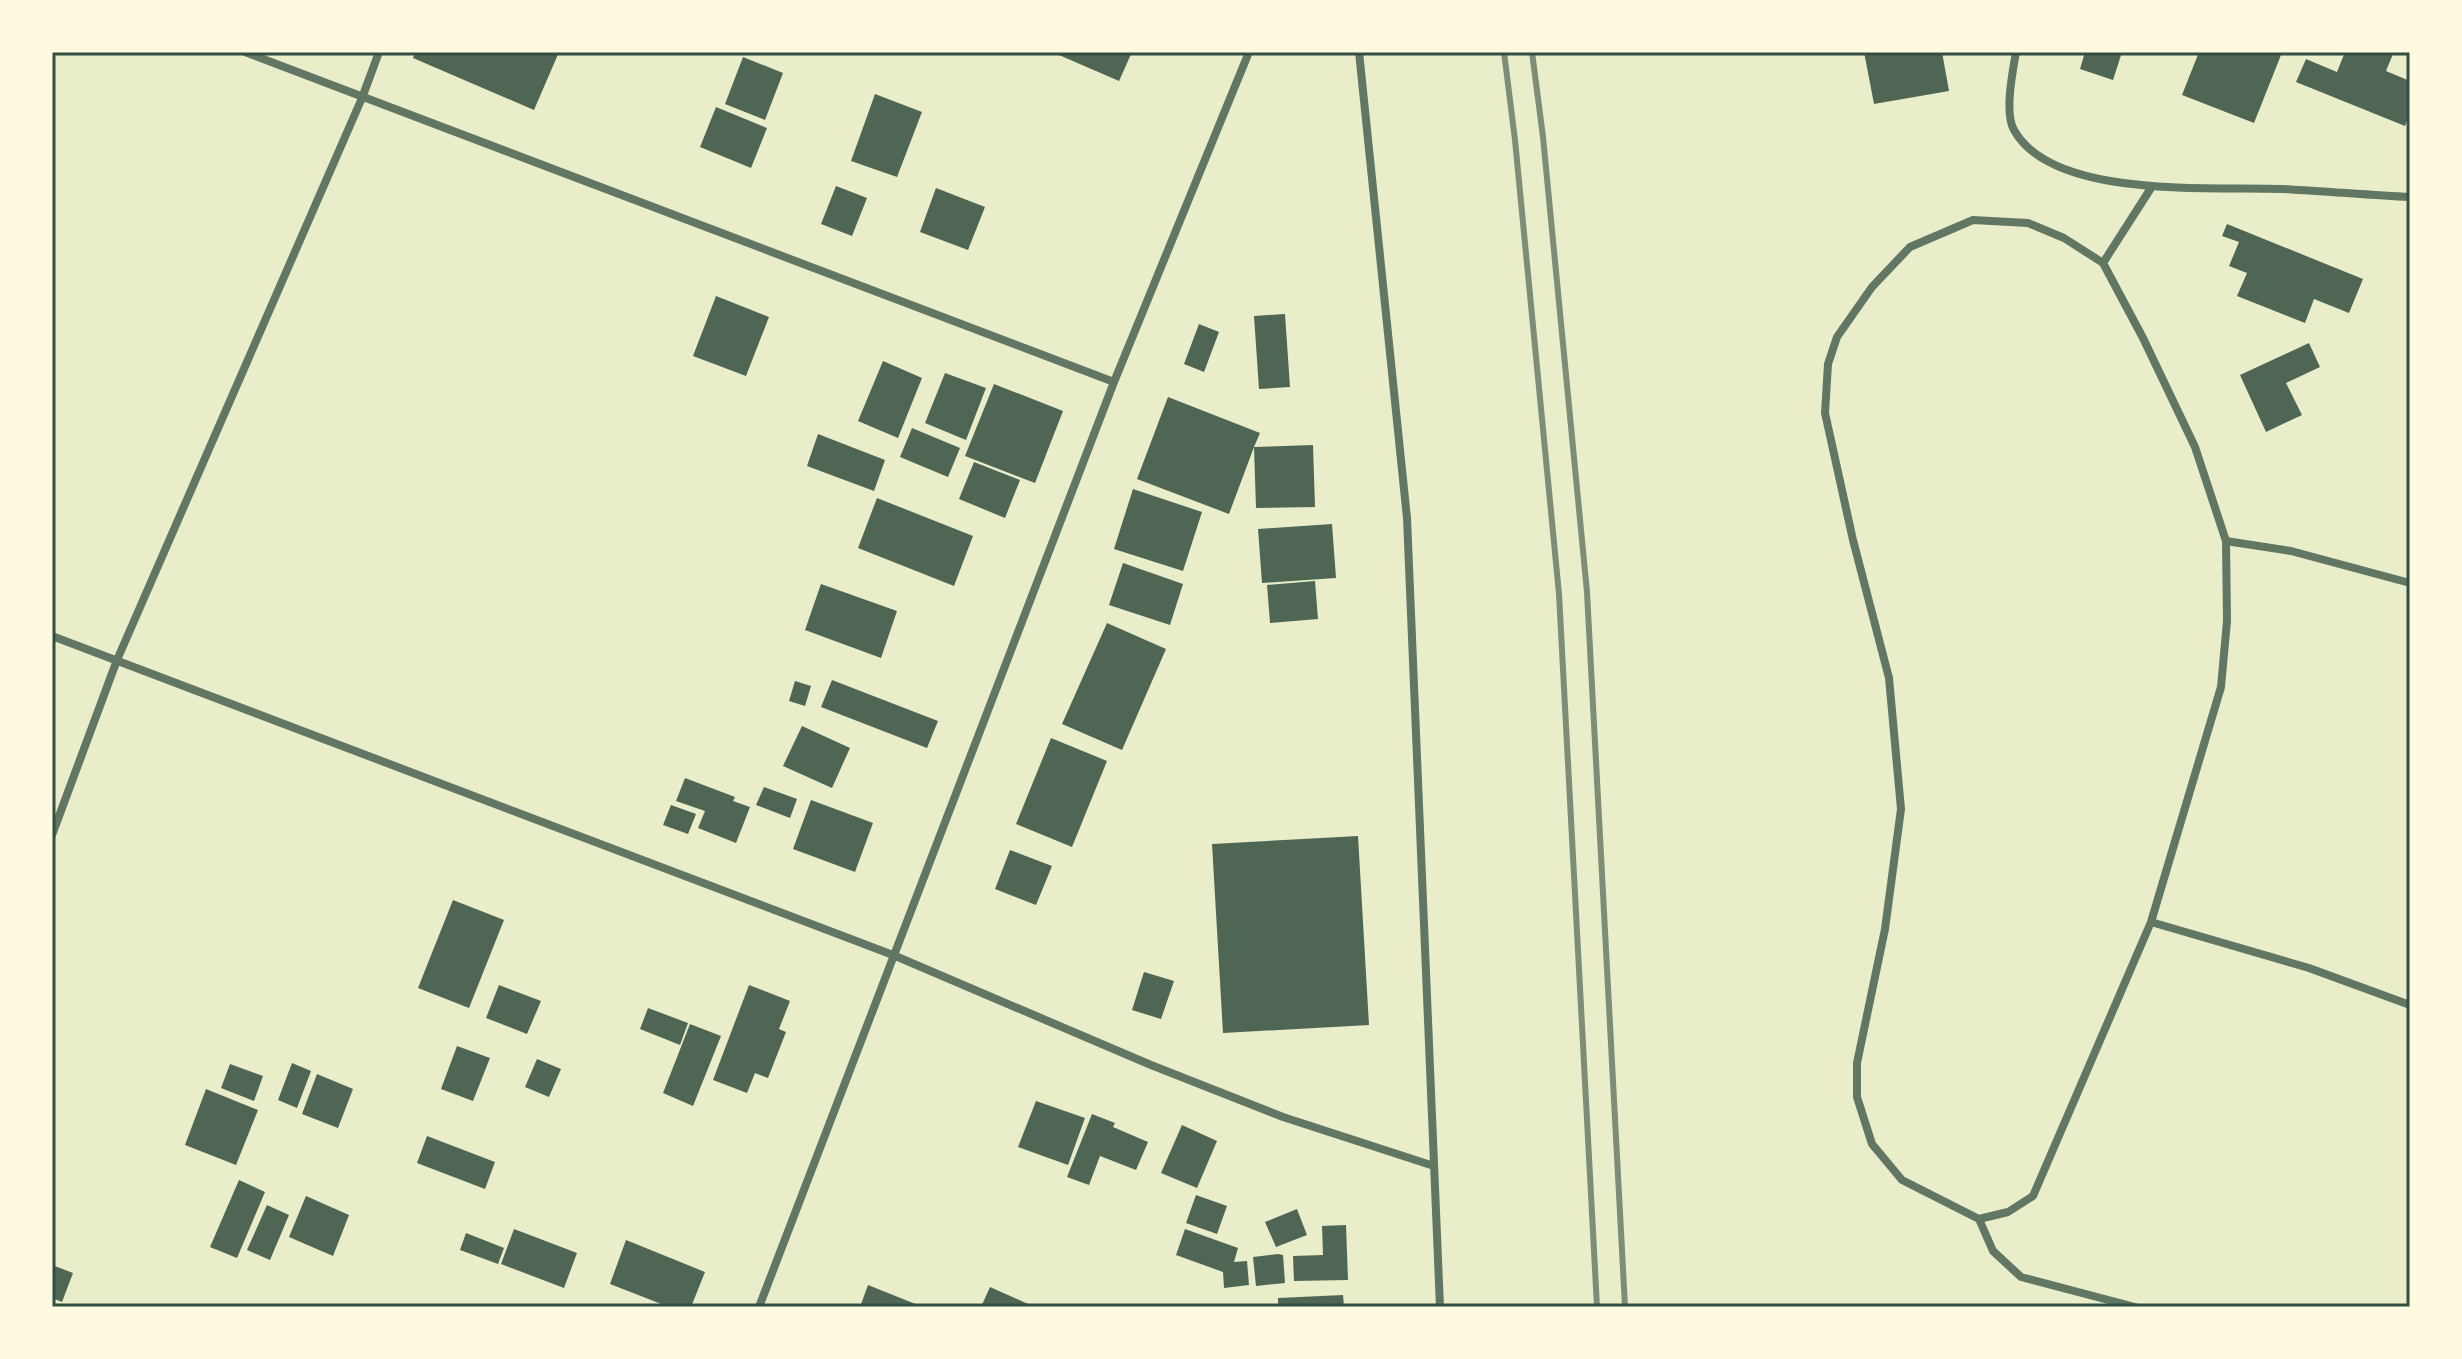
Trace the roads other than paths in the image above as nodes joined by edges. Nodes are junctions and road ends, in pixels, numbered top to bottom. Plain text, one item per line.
1 (245, 52) edge
2 (379, 52) edge
3 (1249, 52) edge
4 (1359, 52) edge
5 (2016, 52) edge
6 (362, 98) junction
7 (2151, 188) junction
8 (2410, 197) edge
9 (2103, 263) junction
10 (1114, 382) junction
11 (2226, 541) junction
12 (2410, 583) edge
13 (52, 636) edge
14 (117, 660) junction
15 (52, 835) edge
16 (2151, 922) junction
17 (893, 955) junction
18 (2410, 1005) edge
19 (1434, 1166) junction
20 (1979, 1219) junction
21 (759, 1307) edge
22 (1440, 1307) edge
23 (2135, 1307) edge

1 - 6 street
2 - 6 street
3 - 10 street
4 - 19 street
5 - 7 street
6 - 10 street
6 - 14 street
7 - 8 street
7 - 9 street
9 - 11 street
9 - 20 street
10 - 17 street
11 - 12 street
11 - 16 street
13 - 14 street
14 - 15 street
14 - 17 street
16 - 18 street
16 - 20 street
17 - 19 street
17 - 21 street
19 - 22 street
20 - 23 street

